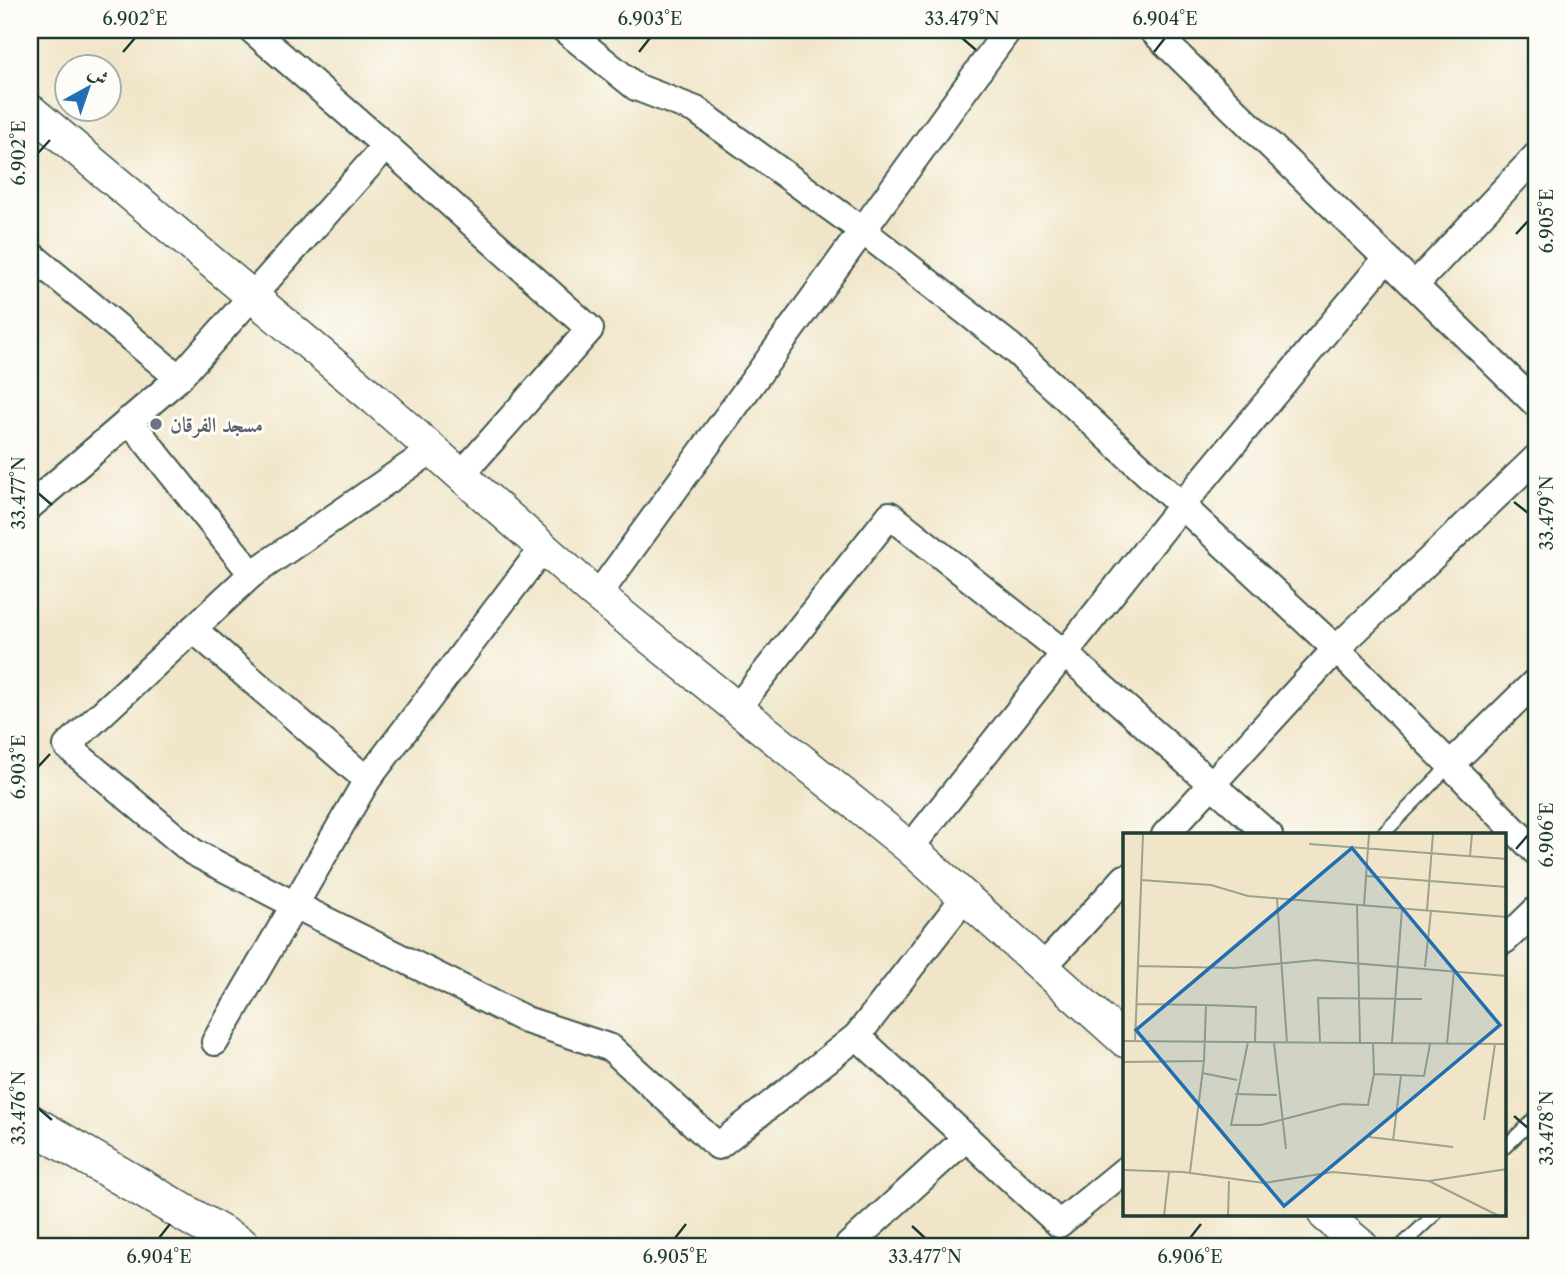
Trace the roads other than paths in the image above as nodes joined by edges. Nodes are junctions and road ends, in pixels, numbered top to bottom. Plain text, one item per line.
1 (252, 30) edge
2 (565, 30) edge
3 (1008, 30) edge
4 (1152, 30) edge
5 (30, 110) edge
6 (386, 146) junction
7 (1533, 166) edge
8 (863, 231) junction
9 (30, 254) edge
10 (1387, 258) junction
11 (1415, 285) junction
12 (252, 296) junction
13 (179, 378) junction
14 (1536, 404) edge
15 (129, 419) junction
16 (432, 450) junction
17 (1536, 458) edge
18 (461, 475) junction
19 (1182, 505) junction
20 (30, 506) edge
21 (543, 548) junction
22 (252, 575) junction
23 (598, 595) junction
24 (193, 629) junction
25 (1336, 649) junction
26 (1064, 653) junction
27 (1536, 681) edge
28 (737, 708) junction
29 (1450, 765) junction
30 (367, 780) junction
31 (1213, 783) junction
32 (1167, 833) edge
33 (1267, 833) edge
34 (1384, 833) edge
35 (910, 848) junction
36 (1536, 852) edge
37 (1123, 880) edge
38 (965, 897) junction
39 (295, 905) junction
40 (1536, 910) edge
41 (1506, 939) edge
42 (1043, 967) junction
43 (857, 1036) junction
44 (1123, 1039) edge
45 (215, 1042) dead end
46 (1536, 1116) edge
47 (30, 1123) edge
48 (966, 1138) junction
49 (1506, 1146) edge
50 (1123, 1172) edge
51 (1326, 1216) edge
52 (1433, 1216) edge
53 (241, 1246) edge
54 (848, 1246) edge
55 (1362, 1246) edge
56 (1401, 1246) edge

1 - 6 street
2 - 8 street
3 - 8 street
4 - 10 street
5 - 12 street
6 - 12 street
6 - 18 street
7 - 11 street
8 - 19 street
8 - 23 street
9 - 13 street
10 - 11 street
10 - 19 street
11 - 14 street
12 - 13 street
12 - 16 street
13 - 15 street
15 - 20 street
15 - 22 street
16 - 18 street
16 - 22 street
17 - 25 street
18 - 21 street
19 - 25 street
19 - 26 street
21 - 23 street
21 - 30 street
22 - 24 street
23 - 28 street
24 - 30 street
24 - 39 street
25 - 29 street
25 - 31 street
26 - 28 street
26 - 31 street
26 - 35 street
27 - 29 street
28 - 35 street
29 - 34 lane
29 - 36 street
30 - 39 street
31 - 32 street
31 - 33 street
35 - 38 street
37 - 42 street
38 - 42 street
38 - 43 street
39 - 43 street
39 - 45 street
40 - 41 street
42 - 44 street
43 - 48 street
46 - 49 lane
47 - 53 main road
48 - 50 street
48 - 54 street
51 - 55 street
52 - 56 lane

